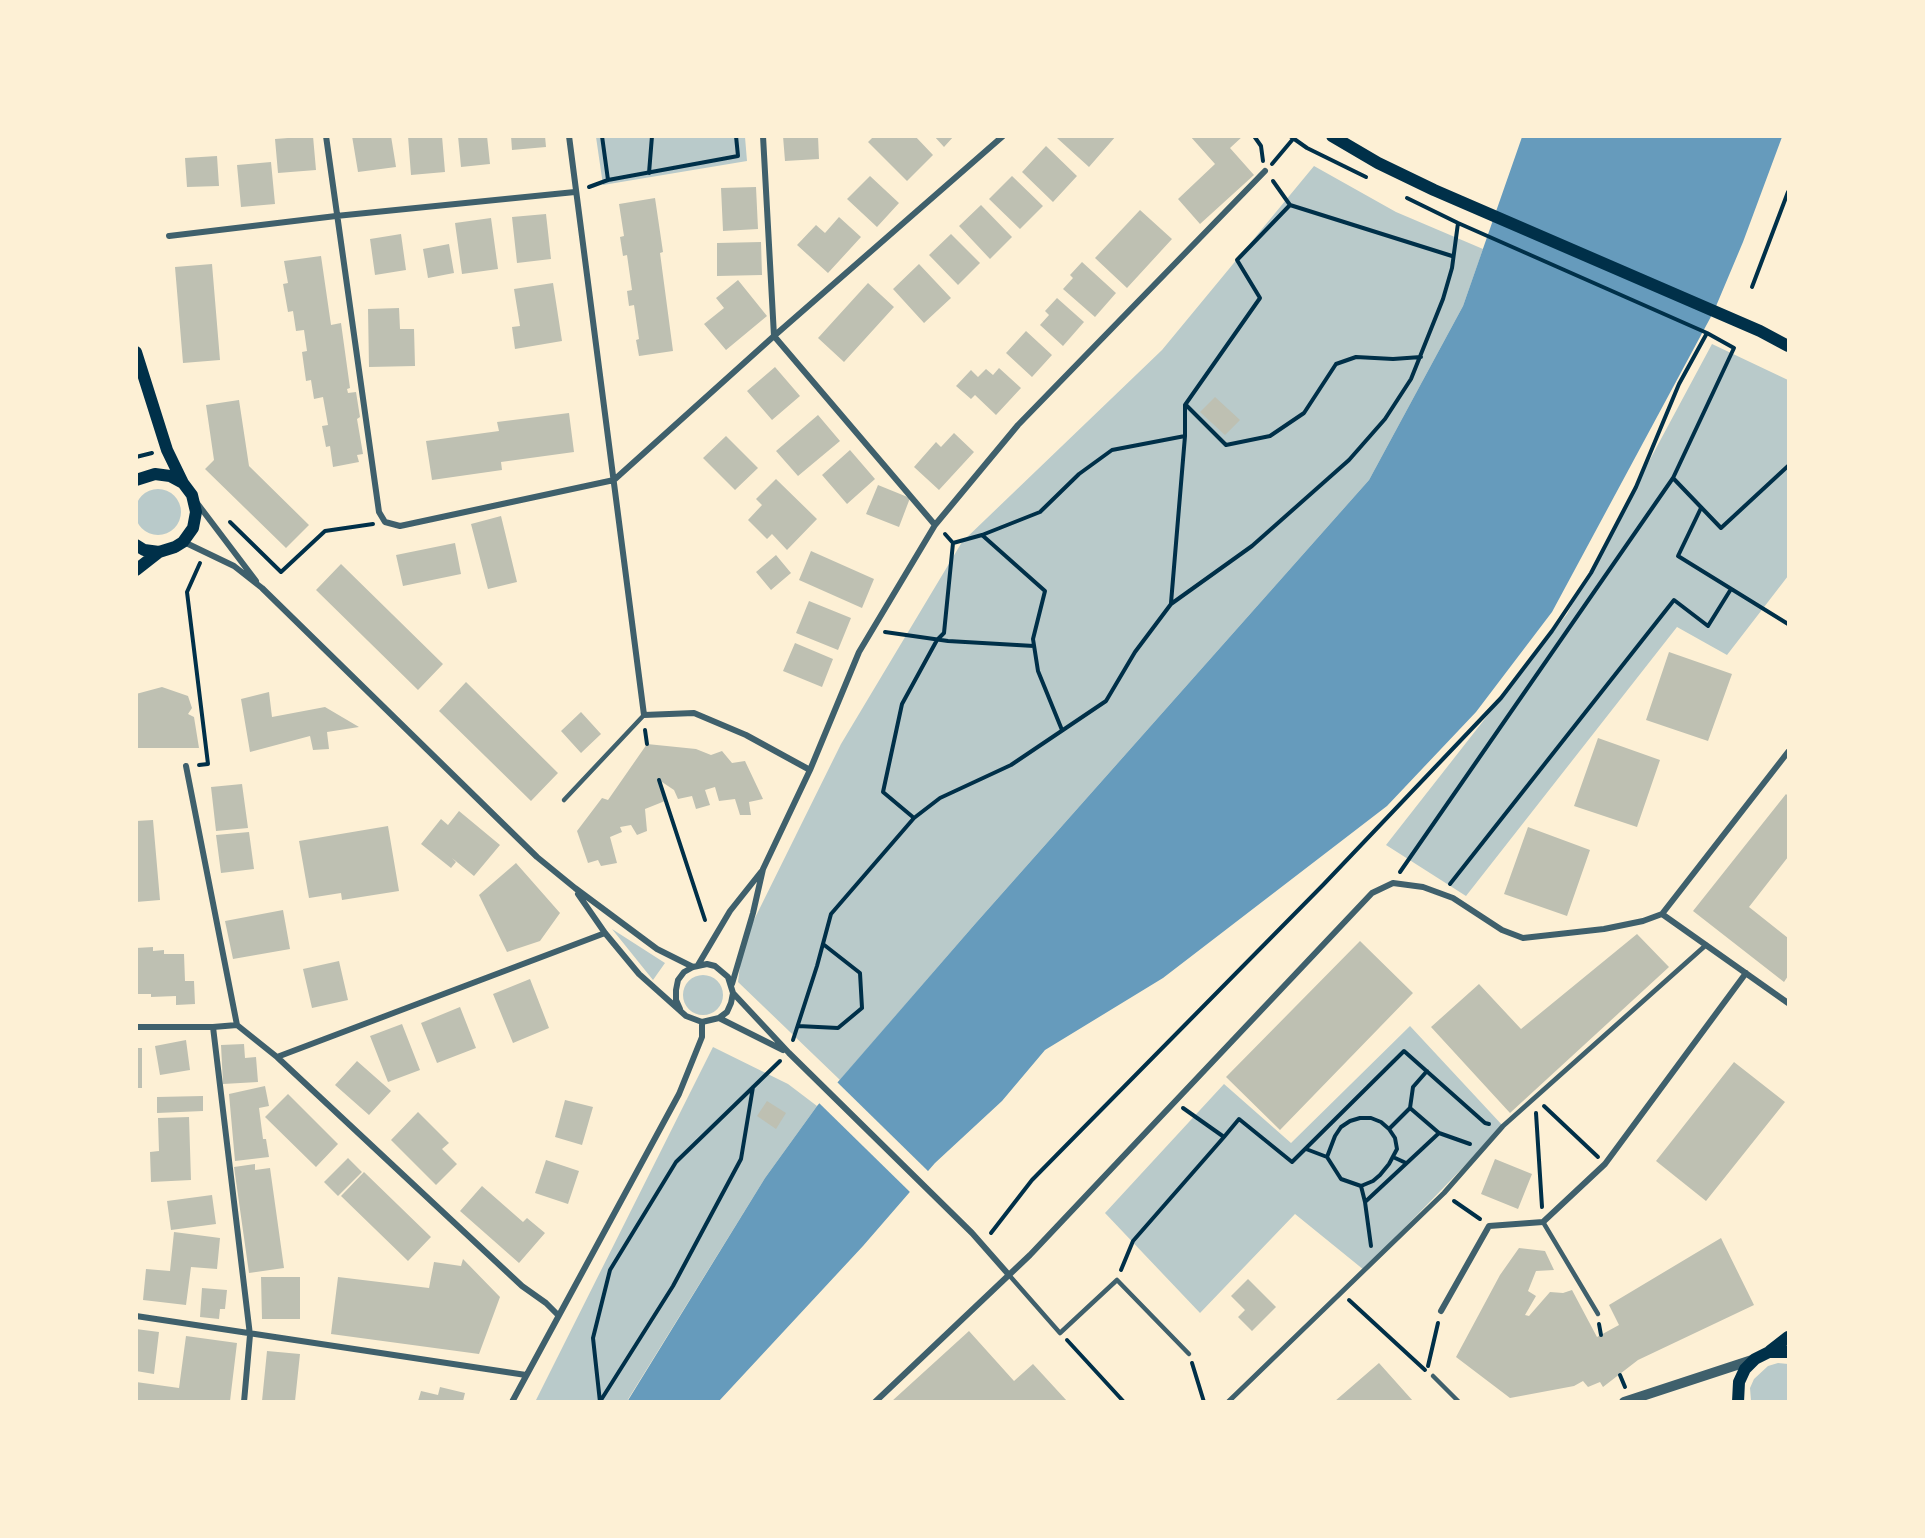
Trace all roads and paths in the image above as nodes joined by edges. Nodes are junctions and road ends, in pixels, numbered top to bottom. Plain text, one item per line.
1 (326, 136) edge
2 (569, 136) edge
3 (602, 136) edge
4 (652, 136) edge
5 (763, 136) edge
6 (1003, 136) edge
7 (1254, 136) edge
8 (1332, 136) edge
9 (735, 138) edge
10 (1293, 139) dead end
11 (1265, 171) junction
12 (649, 173) junction
13 (608, 180) junction
14 (575, 192) junction
15 (1788, 192) edge
16 (1290, 205) junction
17 (336, 216) junction
18 (169, 237) dead end
19 (1452, 256) junction
20 (1752, 287) dead end
21 (1707, 333) junction
22 (774, 336) junction
23 (1788, 346) edge
24 (136, 352) edge
25 (1421, 357) junction
26 (1185, 405) junction
27 (1185, 436) junction
28 (1788, 466) edge
29 (1672, 478) junction
30 (136, 480) edge
31 (614, 480) junction
32 (183, 483) junction
33 (192, 495) junction
34 (1701, 508) junction
35 (224, 516) dead end
36 (385, 522) junction
37 (935, 525) junction
38 (982, 535) junction
39 (183, 542) junction
40 (953, 543) junction
41 (136, 545) edge
42 (159, 552) junction
43 (205, 552) junction
44 (136, 570) edge
45 (262, 588) junction
46 (1731, 589) junction
47 (1171, 603) junction
48 (1788, 624) edge
49 (873, 630) junction
50 (937, 640) junction
51 (1034, 646) junction
52 (644, 715) junction
53 (1062, 730) junction
54 (1788, 752) edge
55 (186, 766) joint
56 (810, 770) junction
57 (659, 780) dead end
58 (564, 800) dead end
59 (914, 818) junction
60 (763, 869) junction
61 (1393, 883) junction
62 (574, 888) junction
63 (1442, 894) junction
64 (1662, 915) junction
65 (705, 920) dead end
66 (605, 933) junction
67 (823, 944) junction
68 (1706, 945) junction
69 (696, 966) junction
70 (1746, 973) junction
71 (732, 984) junction
72 (733, 993) junction
73 (1788, 1003) edge
74 (680, 1009) junction
75 (719, 1018) junction
76 (702, 1022) junction
77 (237, 1025) junction
78 (798, 1026) junction
79 (136, 1027) edge
80 (213, 1027) junction
81 (789, 1053) junction
82 (277, 1057) junction
83 (1427, 1071) junction
84 (753, 1086) junction
85 (1535, 1097) junction
86 (1176, 1102) junction
87 (1410, 1108) junction
88 (1503, 1126) junction
89 (1389, 1129) junction
90 (1439, 1133) junction
91 (1224, 1137) junction
92 (1306, 1149) junction
93 (1483, 1149) junction
94 (1328, 1157) junction
95 (1393, 1157) junction
96 (1406, 1163) junction
97 (1605, 1164) junction
98 (1361, 1186) junction
99 (1444, 1193) junction
100 (1365, 1202) junction
101 (1543, 1222) junction
102 (1489, 1226) junction
103 (991, 1233) dead end
104 (1373, 1262) junction
105 (1009, 1275) junction
106 (1117, 1280) junction
107 (1341, 1292) junction
108 (1441, 1311) joint
109 (1598, 1314) dead end
110 (558, 1315) junction
111 (136, 1316) edge
112 (1060, 1333) junction
113 (250, 1335) junction
114 (1788, 1337) edge
115 (1769, 1352) junction
116 (1788, 1352) edge
117 (1189, 1354) joint
118 (1755, 1359) junction
119 (526, 1375) junction
120 (1433, 1376) dead end
121 (244, 1401) edge
122 (512, 1401) edge
123 (600, 1401) edge
124 (875, 1401) edge
125 (1124, 1401) edge
126 (1204, 1401) edge
127 (1228, 1401) edge
128 (1459, 1401) edge
129 (1624, 1401) edge
130 (1738, 1401) edge

1 - 17 street
2 - 14 street
3 - 13 path
4 - 12 path
5 - 22 street
6 - 22 street
7 - 11 path
8 - 23 main road
9 - 12 path
10 - 11 path
11 - 16 path
11 - 37 street
12 - 13 path
13 - 14 path
14 - 17 street
14 - 31 street
15 - 20 path
16 - 19 path
16 - 26 path
17 - 18 street
17 - 36 street
19 - 21 path
19 - 25 path
21 - 29 path
21 - 103 path
22 - 31 street
22 - 37 street
24 - 32 main road
25 - 26 path
25 - 47 path
26 - 27 path
27 - 38 path
27 - 47 path
28 - 34 path
29 - 34 path
29 - 61 path
30 - 32 main road
31 - 36 street
31 - 52 street
32 - 33 main road
33 - 39 main road
33 - 45 street
34 - 46 path
35 - 36 path
37 - 40 path
37 - 49 street
38 - 40 path
38 - 51 path
39 - 42 main road
39 - 43 street
40 - 50 path
41 - 42 main road
42 - 44 main road
43 - 45 street
43 - 55 path
45 - 62 street
46 - 48 path
46 - 63 path
47 - 53 path
49 - 50 path
49 - 56 street
50 - 51 path
50 - 59 path
51 - 53 path
52 - 56 street
52 - 58 lane
53 - 59 path
54 - 64 street
55 - 77 street
56 - 60 street
57 - 65 path
59 - 67 path
60 - 69 street
60 - 71 street
61 - 63 street
61 - 86 street
62 - 66 street
62 - 69 street
63 - 64 street
64 - 68 street
66 - 74 street
66 - 82 street
67 - 78 path
67 - 78 path
68 - 70 street
68 - 85 street
69 - 71 street
69 - 74 street
70 - 73 street
70 - 97 street
71 - 72 street
72 - 75 street
72 - 81 street
74 - 76 street
75 - 76 street
75 - 81 street
76 - 110 street
77 - 80 street
77 - 82 street
78 - 81 path
79 - 80 street
80 - 113 street
81 - 84 path
81 - 105 street
82 - 110 street
83 - 87 path
83 - 88 path
83 - 92 path
84 - 123 path
84 - 123 path
85 - 88 street
85 - 97 path
85 - 101 path
86 - 91 path
86 - 105 street
87 - 89 path
87 - 90 path
88 - 93 street
89 - 94 path
89 - 95 path
90 - 93 path
90 - 96 path
91 - 92 path
91 - 106 path
92 - 94 path
93 - 99 street
94 - 98 path
95 - 96 path
95 - 98 path
96 - 100 path
97 - 101 street
98 - 100 path
99 - 102 path
99 - 104 street
100 - 104 path
101 - 102 street
101 - 109 lane
102 - 108 street
104 - 107 street
105 - 112 lane
105 - 124 street
106 - 112 lane
106 - 117 lane
107 - 108 path
107 - 127 street
110 - 119 street
111 - 113 street
112 - 125 path
113 - 119 street
113 - 121 street
114 - 115 main road
115 - 116 main road
115 - 118 main road
117 - 126 path
118 - 129 street
118 - 130 main road
119 - 122 street
120 - 128 lane

